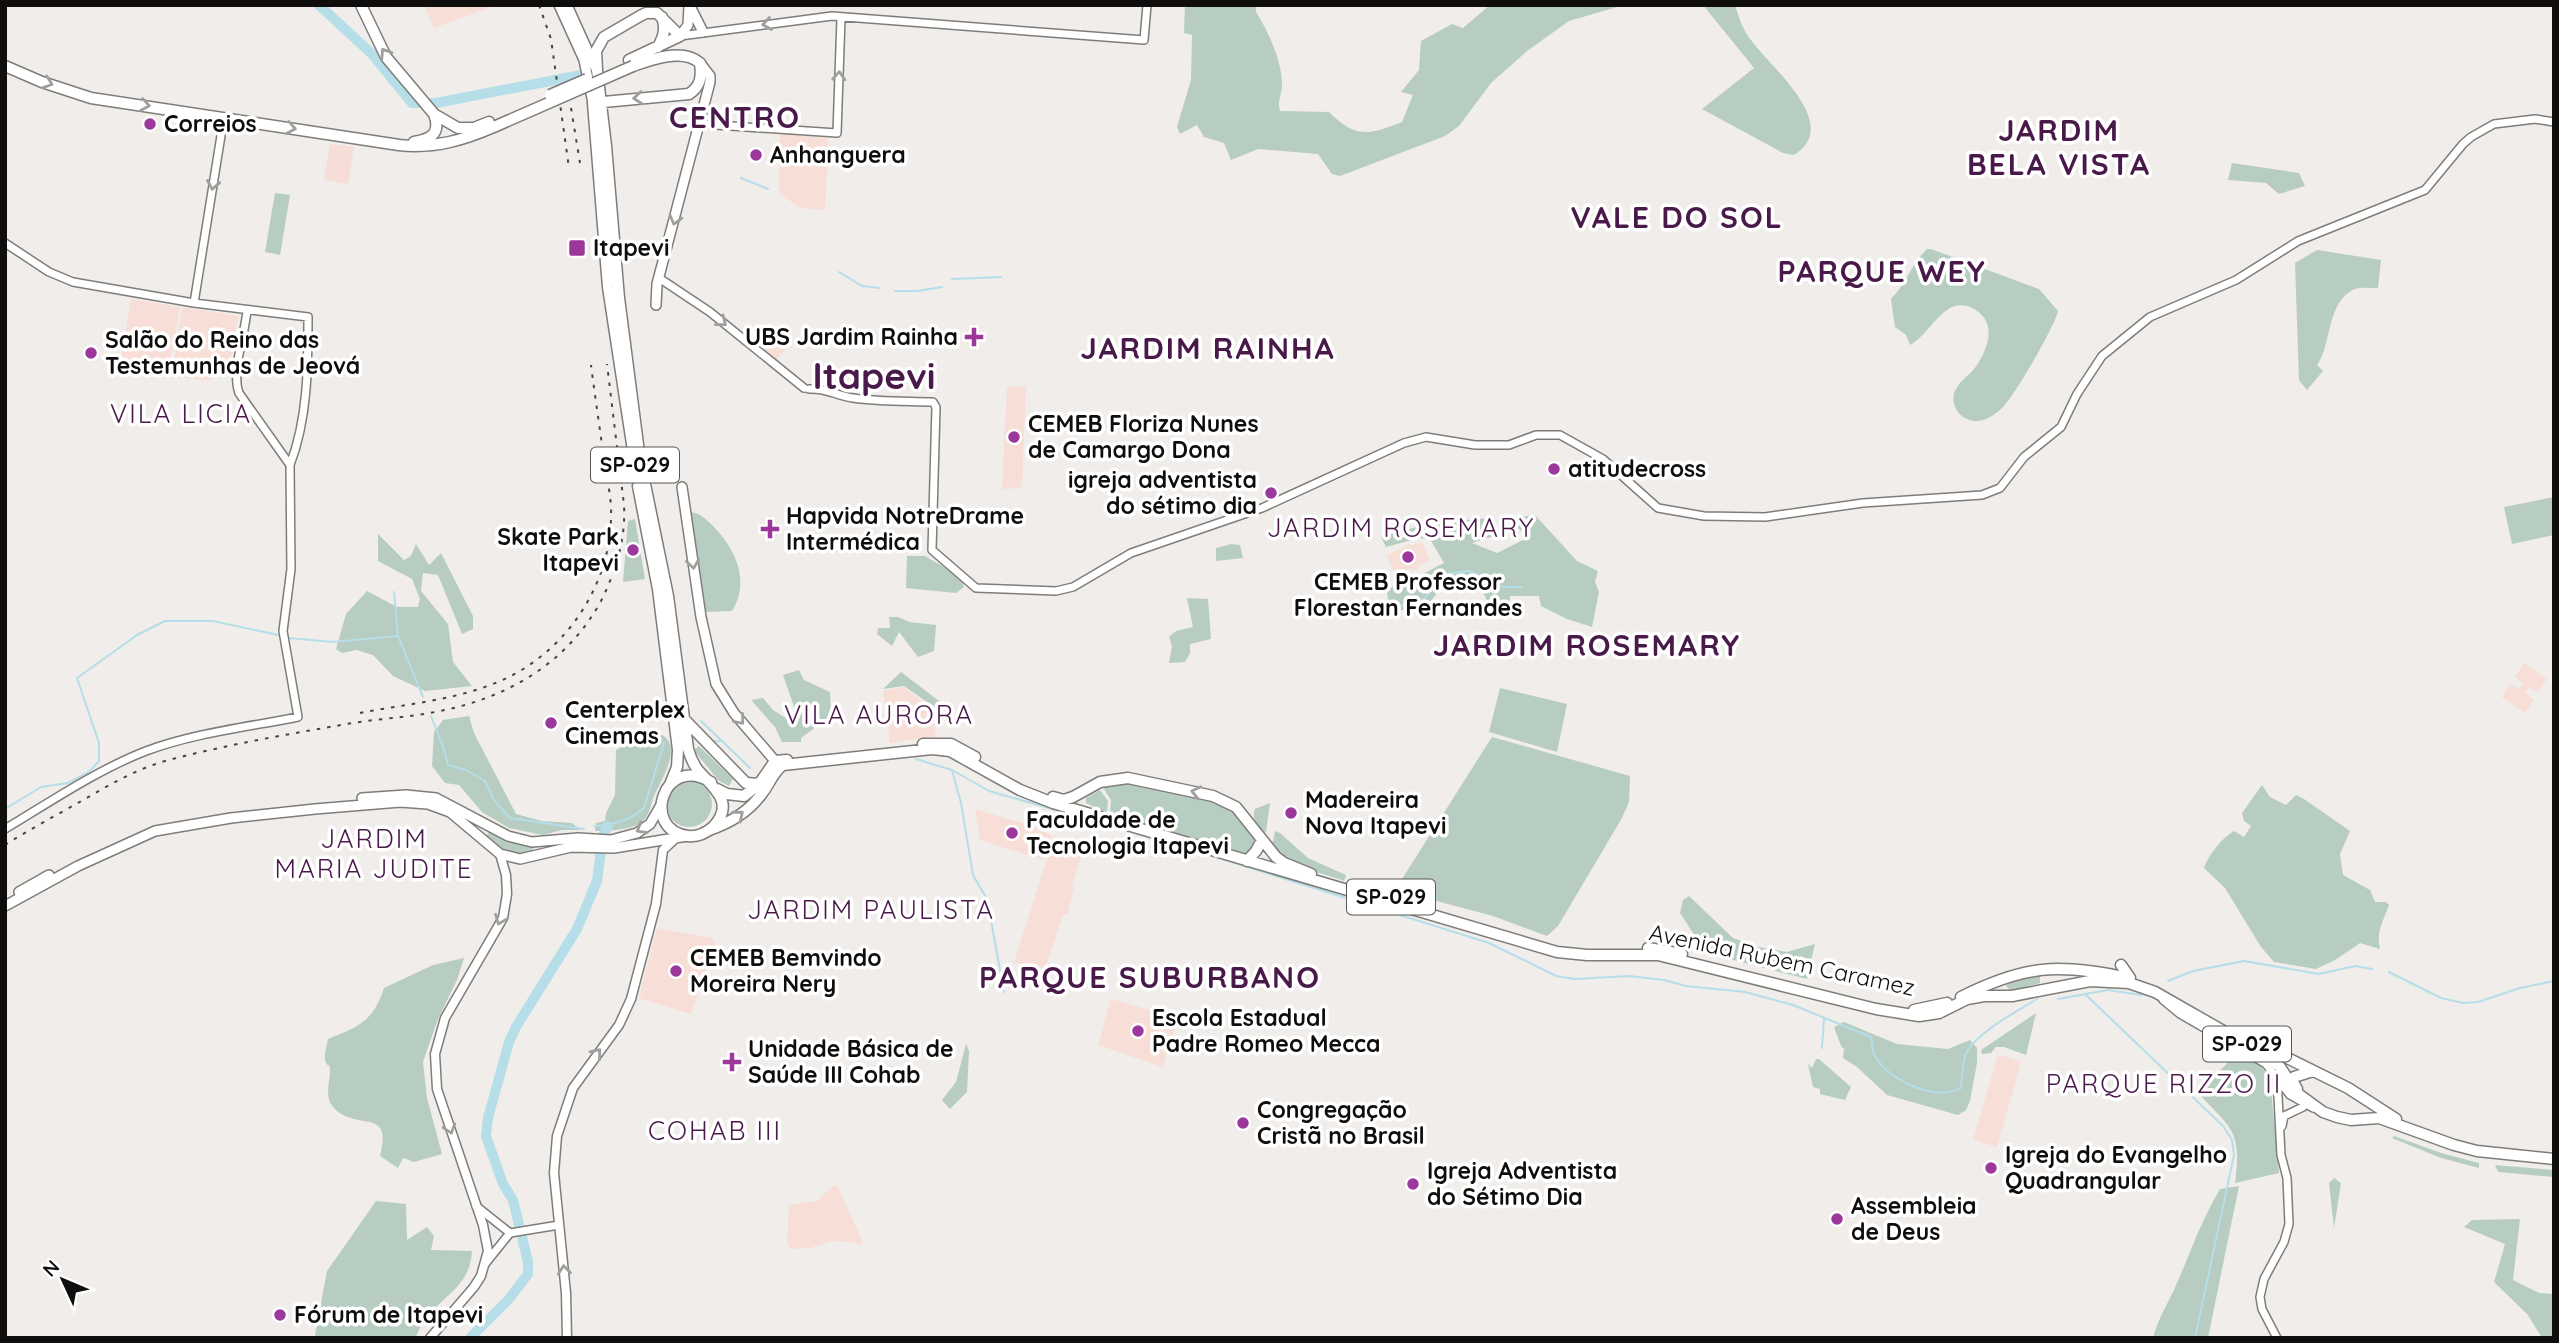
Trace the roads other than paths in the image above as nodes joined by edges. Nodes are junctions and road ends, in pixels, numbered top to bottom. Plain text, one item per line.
1 (362, 5) edge
2 (559, 5) edge
3 (567, 5) edge
4 (1147, 5) edge
5 (689, 6) edge
6 (662, 17) junction
7 (841, 18) junction
8 (703, 32) junction
9 (680, 36) junction
10 (657, 48) junction
11 (686, 55) junction
12 (631, 63) junction
13 (700, 63) junction
14 (5, 66) edge
15 (597, 71) junction
16 (597, 102) junction
17 (433, 113) junction
18 (224, 117) junction
19 (2554, 122) edge
20 (494, 124) junction
21 (701, 124) junction
22 (400, 145) junction
23 (5, 243) edge
24 (659, 278) junction
25 (194, 303) junction
26 (656, 305) dead end
27 (247, 310) junction
28 (290, 465) junction
29 (683, 492) dead end
30 (684, 719) junction
31 (777, 764) junction
32 (671, 783) junction
33 (759, 784) junction
34 (1096, 784) junction
35 (714, 785) junction
36 (661, 805) junction
37 (1094, 815) junction
38 (5, 829) edge
39 (497, 830) junction
40 (709, 830) junction
41 (682, 837) junction
42 (1262, 840) junction
43 (483, 842) junction
44 (532, 842) junction
45 (500, 854) junction
46 (534, 858) junction
47 (1247, 862) junction
48 (5, 900) edge
49 (5, 906) edge
50 (2121, 965) dead end
51 (2040, 968) junction
52 (2114, 975) junction
53 (2008, 977) junction
54 (2130, 978) junction
55 (2091, 981) junction
56 (2046, 988) junction
57 (2155, 992) junction
58 (2012, 996) junction
59 (2313, 1071) junction
60 (2277, 1077) junction
61 (2282, 1086) junction
62 (2346, 1088) junction
63 (2306, 1104) junction
64 (2321, 1111) junction
65 (2351, 1120) junction
66 (2431, 1138) junction
67 (2281, 1155) junction
68 (2554, 1158) edge
69 (476, 1206) junction
70 (559, 1225) junction
71 (511, 1233) junction
72 (485, 1264) junction
73 (429, 1338) edge
74 (567, 1338) edge
75 (2277, 1338) edge

17 -> 1 highway
2 - 16 main road
3 - 15 main road
4 - 7 street
5 - 8 main road
5 - 9 main road
6 - 9 highway
6 - 10 highway
6 - 15 highway, SP-029
7 -> 8 street
21 -> 7 street
8 - 9 street
9 - 10 highway
9 - 11 highway
10 - 12 highway
11 - 12 highway
11 - 13 highway
12 - 20 highway, bridge
13 -> 16 highway
13 - 21 main road
14 -> 18 highway
15 - 16 highway, SP-029
16 - 30 highway, SP-029
16 - 32 highway, SP-029
17 - 20 highway
17 - 22 highway
18 -> 22 highway
18 -> 25 street
24 -> 19 street
20 - 22 highway
21 -> 24 main road
23 - 25 street
24 - 26 main road
25 - 27 street
27 - 28 street
27 - 28 street
28 - 38 street
29 -> 31 main road
30 - 33 highway
30 - 35 highway, SP-029
31 - 33 highway
31 - 34 highway, Avenida Rubem Caramez / SP-029
31 - 37 highway, Avenida Rubem Caramez / SP-029
40 -> 31 highway
32 - 35 highway
32 - 36 highway, SP-029
33 - 35 highway
34 - 37 highway
42 -> 34 highway, Avenida Rubem Caramez / SP-029
35 - 40 highway
36 - 41 highway
36 -> 44 main road
37 - 47 highway, Avenida Rubem Caramez / SP-029
39 - 43 main road
39 - 44 main road
39 - 48 main road
40 - 41 highway
41 - 46 main road
70 -> 41 main road
42 - 47 highway
42 - 53 highway, Avenida Rubem Caramez / SP-029
43 - 45 main road
43 - 49 main road
44 - 46 main road
45 - 46 main road
45 -> 69 main road
47 - 58 highway, Avenida Rubem Caramez / SP-029
50 - 54 highway
51 - 52 highway, SP-029
51 - 53 highway, Avenida Rubem Caramez / SP-029
51 - 56 highway
52 - 54 highway, SP-029
52 - 55 highway
53 - 58 highway
54 - 59 highway, SP-029
55 - 56 highway, SP-029
55 - 57 highway, SP-029
56 - 58 highway, Avenida Rubem Caramez / SP-029
57 - 60 street, SP-029
57 - 63 highway, SP-029
59 - 62 highway, SP-029
59 - 63 highway, SP-029
60 - 61 street, SP-029
60 - 67 street
61 - 63 street, SP-029
61 - 64 street, SP-029
62 - 65 highway
62 - 66 highway, SP-029
63 - 64 highway, SP-029
63 - 67 street
64 - 65 highway, SP-029
65 - 66 highway, SP-029
66 - 68 highway, SP-029
67 - 75 street
69 - 71 street
69 - 72 main road
70 - 71 street
74 -> 70 main road
71 - 72 street
72 - 73 main road

